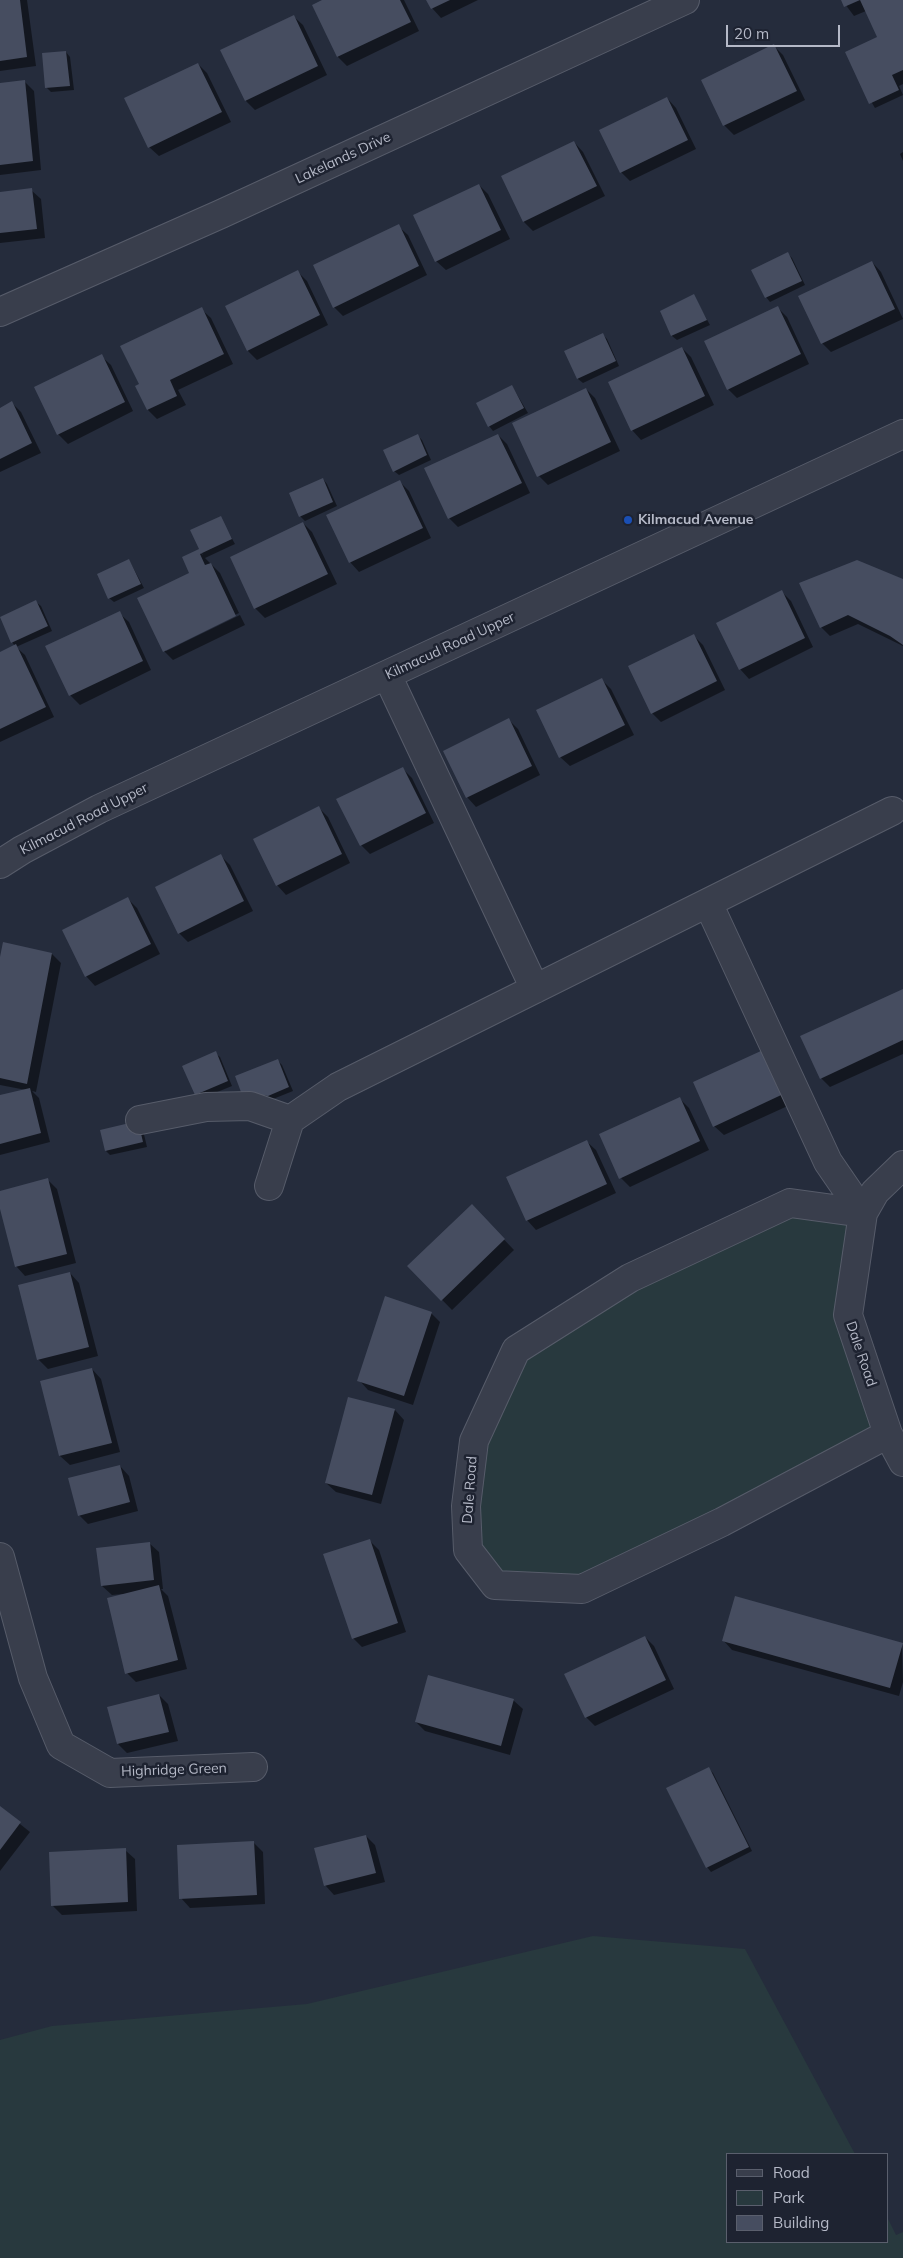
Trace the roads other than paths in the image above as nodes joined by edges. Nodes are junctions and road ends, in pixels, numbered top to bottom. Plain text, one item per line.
1 (685, 0) edge
2 (0, 312) edge
3 (903, 434) edge
4 (386, 675) junction
5 (892, 811) dead end
6 (0, 864) edge
7 (708, 903) junction
8 (535, 989) junction
9 (140, 1120) dead end
10 (290, 1120) junction
11 (903, 1165) edge
12 (269, 1186) dead end
13 (864, 1213) junction
14 (888, 1434) junction
15 (903, 1462) edge
16 (0, 1557) edge
17 (253, 1768) dead end

1 - 2 street, Lakelands Drive
3 - 4 street, Kilmacud Road Upper
4 - 6 street, Kilmacud Road Upper
4 - 8 street
5 - 7 street
7 - 8 street
7 - 13 street
8 - 10 street
9 - 10 street
10 - 12 street
11 - 13 street, Dale Road
13 - 14 street, Dale Road
13 - 14 street, Dale Road
14 - 15 street, Dale Road
16 - 17 street, Highridge Green

